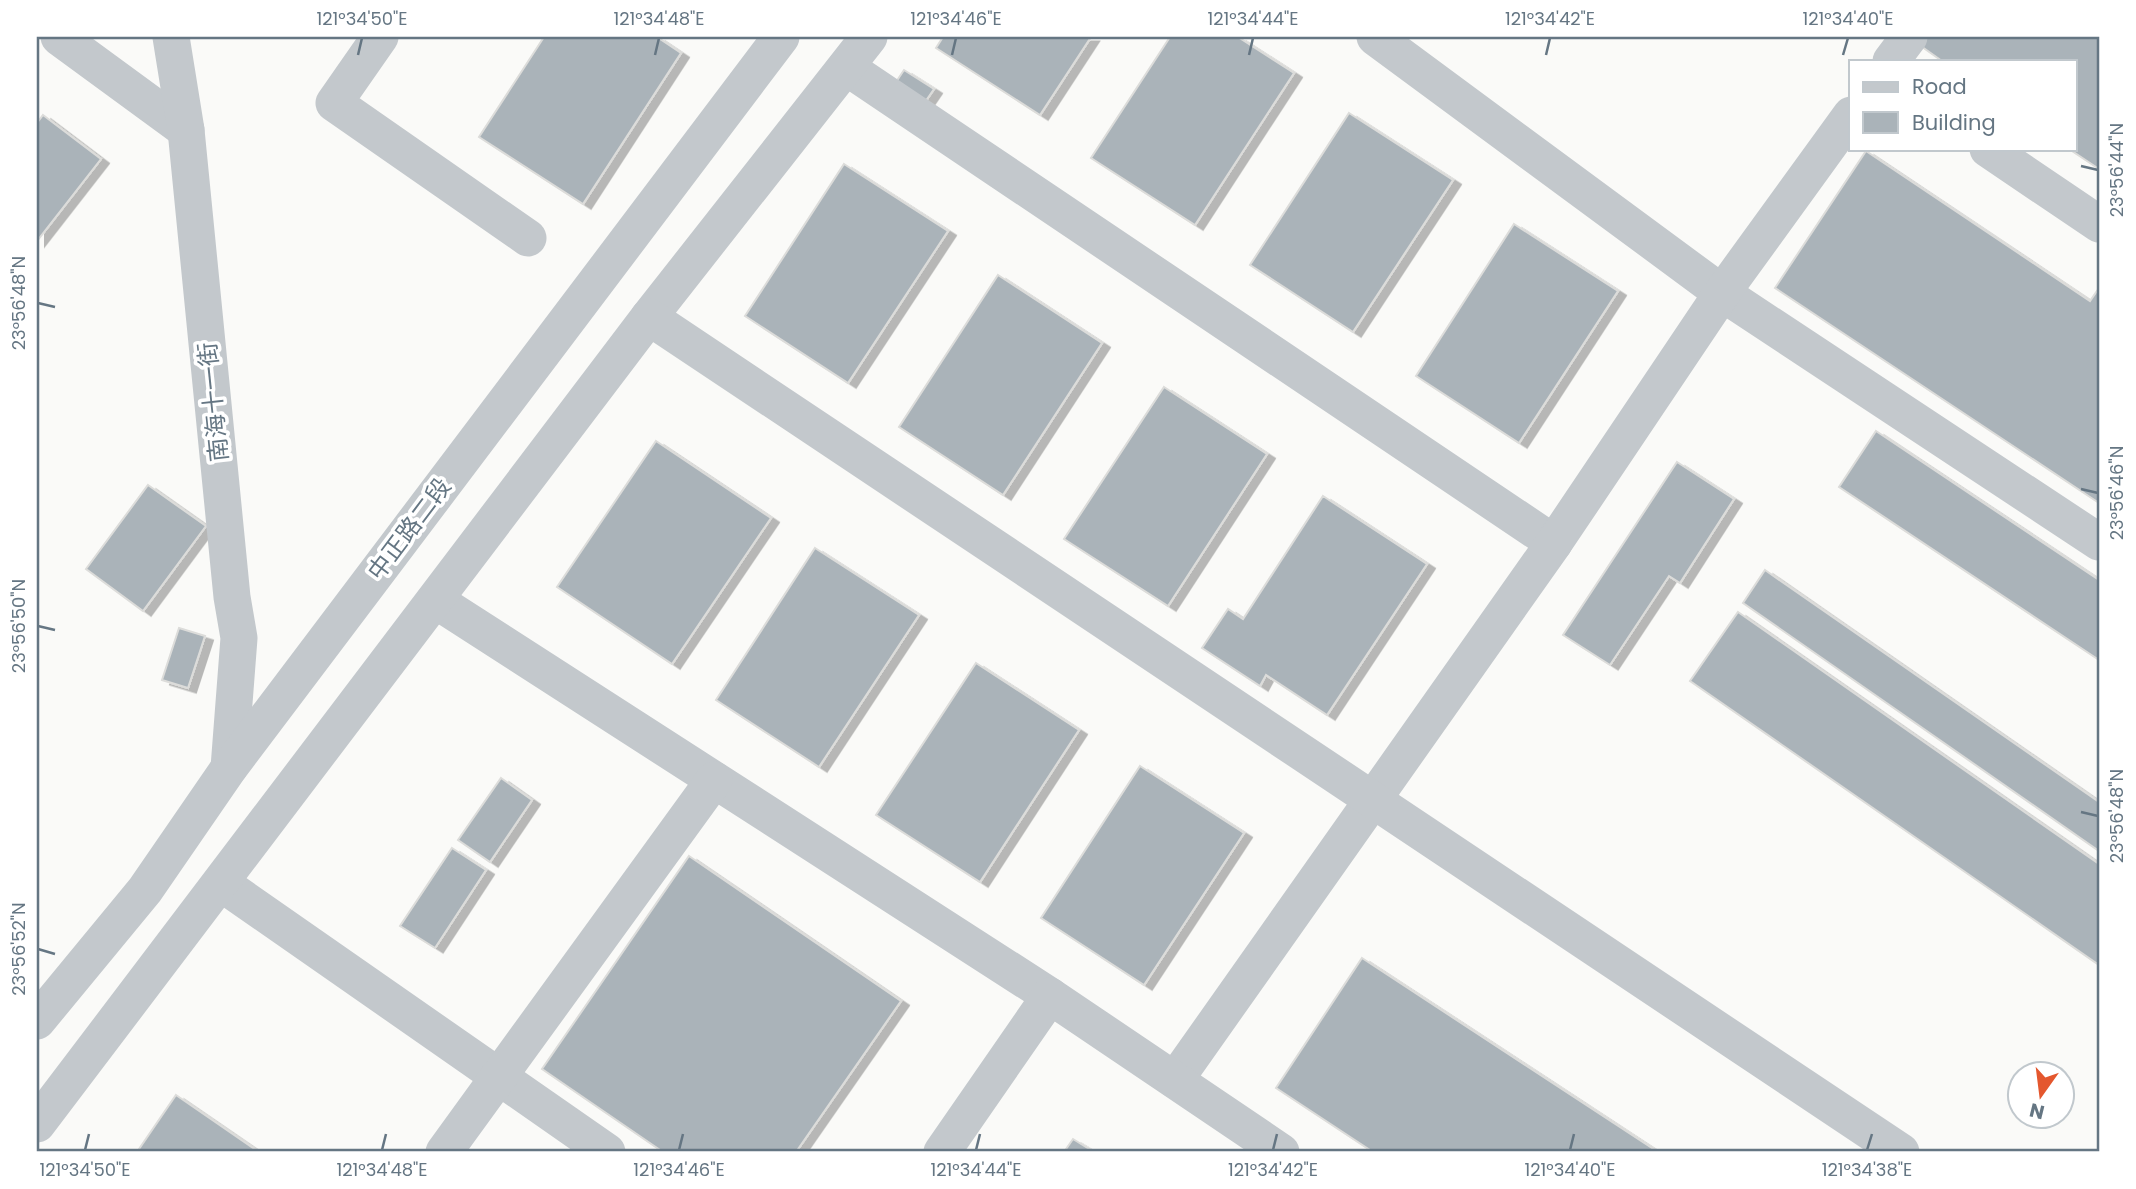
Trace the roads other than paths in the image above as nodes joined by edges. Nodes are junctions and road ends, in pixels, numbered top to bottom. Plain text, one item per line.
1 (59, 37) edge
2 (171, 37) edge
3 (380, 37) edge
4 (781, 37) edge
5 (869, 37) edge
6 (1375, 37) edge
7 (1909, 37) edge
8 (1892, 60) edge
9 (846, 67) junction
10 (1849, 118) edge
11 (186, 130) junction
12 (1989, 150) edge
13 (2099, 224) edge
14 (528, 238) dead end
15 (1722, 293) junction
16 (649, 317) junction
17 (2099, 542) edge
18 (1554, 543) junction
19 (435, 600) junction
20 (229, 768) junction
21 (714, 780) junction
22 (1374, 801) junction
23 (220, 883) junction
24 (1050, 996) junction
25 (37, 1021) edge
26 (499, 1077) junction
27 (1175, 1080) junction
28 (37, 1124) edge
29 (444, 1152) edge
30 (607, 1152) edge
31 (942, 1152) edge
32 (1281, 1152) edge
33 (1901, 1152) edge

1 - 11 street
2 - 11 street, 南海十一街
3 - 14 street
4 - 20 street, 中正路二段
5 - 9 street
6 - 15 street
7 - 8 street
9 - 16 street
9 - 18 street
10 - 15 street
11 - 20 street, 南海十一街
12 - 13 street
15 - 17 street
15 - 18 street
16 - 19 street
16 - 22 street
18 - 22 street
19 - 21 street
19 - 23 street
20 - 25 street, 中正路二段
21 - 24 street
21 - 26 street
22 - 27 street
22 - 33 street
23 - 26 street
23 - 28 street
24 - 27 street
24 - 31 street
26 - 29 street
26 - 30 street
27 - 32 street

